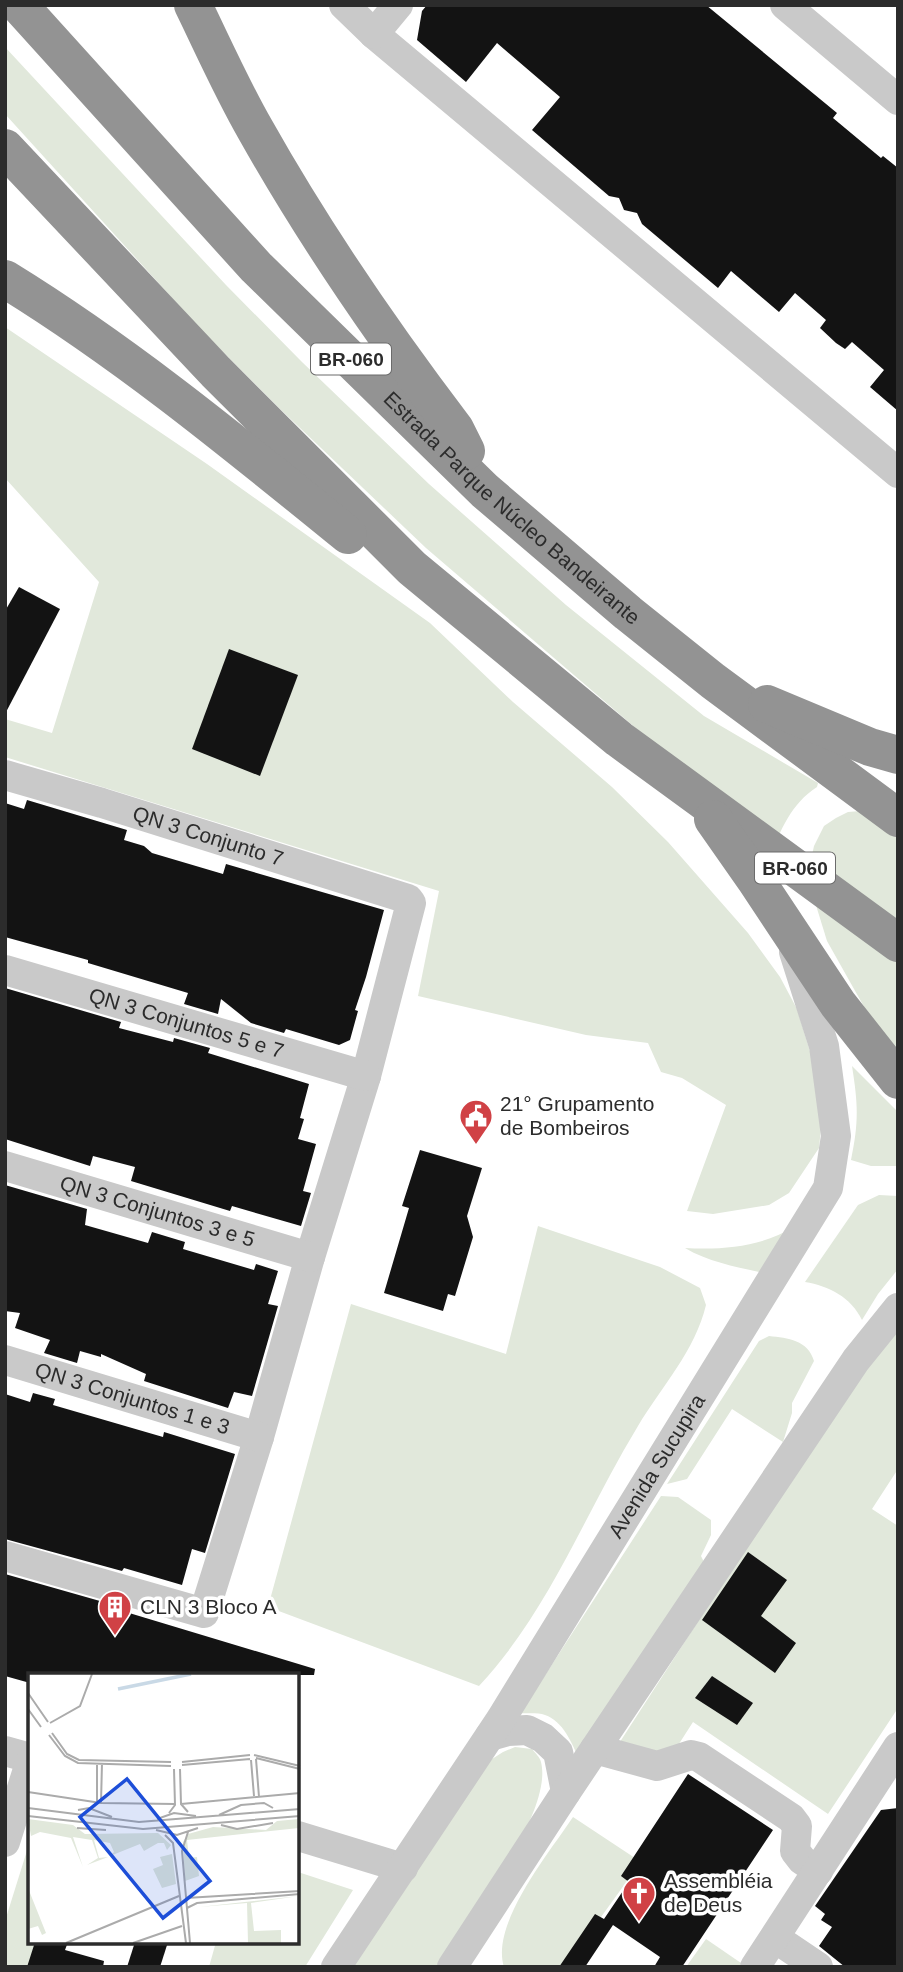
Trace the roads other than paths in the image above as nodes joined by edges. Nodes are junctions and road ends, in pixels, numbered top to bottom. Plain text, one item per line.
1 (19, 5) edge
2 (193, 5) edge
3 (344, 5) edge
4 (398, 5) edge
5 (785, 5) edge
6 (374, 34) junction
7 (898, 100) edge
8 (5, 148) edge
9 (5, 279) edge
10 (898, 473) edge
11 (485, 491) junction
12 (412, 568) junction
13 (713, 681) junction
14 (898, 755) edge
15 (5, 775) edge
16 (693, 792) junction
17 (898, 818) edge
18 (786, 929) junction
19 (898, 943) edge
20 (5, 971) edge
21 (366, 1076) junction
22 (898, 1080) edge
23 (5, 1166) edge
24 (310, 1256) junction
25 (898, 1308) edge
26 (5, 1360) edge
27 (259, 1437) junction
28 (5, 1556) edge
29 (490, 1736) junction
30 (898, 1747) edge
31 (595, 1749) junction
32 (5, 1751) edge
33 (28, 1760) edge
34 (28, 1767) edge
35 (888, 1781) edge
36 (566, 1792) junction
37 (299, 1836) edge
38 (5, 1842) edge
39 (403, 1868) junction
40 (818, 1871) junction
41 (775, 1938) junction
42 (459, 1963) edge
43 (336, 1967) edge
44 (755, 1967) edge
45 (818, 1967) edge

1 - 11 highway, Estrada Parque Núcleo Bandeirante / BR-060
2 - 11 highway
3 - 6 street
4 - 6 street
5 - 7 street
6 - 10 street
8 - 12 highway, BR-060
9 - 12 highway
11 - 13 highway, Estrada Parque Núcleo Bandeirante / BR-060
12 - 16 highway, BR-060
13 - 14 highway
13 - 17 highway, Estrada Parque Núcleo Bandeirante / BR-060
15 - 21 street, QN 3 Conjunto 7
16 - 18 highway
16 - 19 highway, BR-060
18 - 22 highway
18 - 29 street, Avenida Sucupira
20 - 21 street, QN 3 Conjuntos 5 e 7
21 - 24 street
23 - 24 street, QN 3 Conjuntos 3 e 5
24 - 27 street
25 - 31 street
26 - 27 street, QN 3 Conjuntos 1 e 3
27 - 28 street
29 - 36 street
29 - 39 street, Avenida Sucupira
30 - 35 street
31 - 36 street
31 - 40 street
32 - 33 street
34 - 38 street
35 - 40 street
36 - 42 street
37 - 39 street
39 - 43 street, Avenida Sucupira
40 - 41 street
41 - 44 street
41 - 45 street

